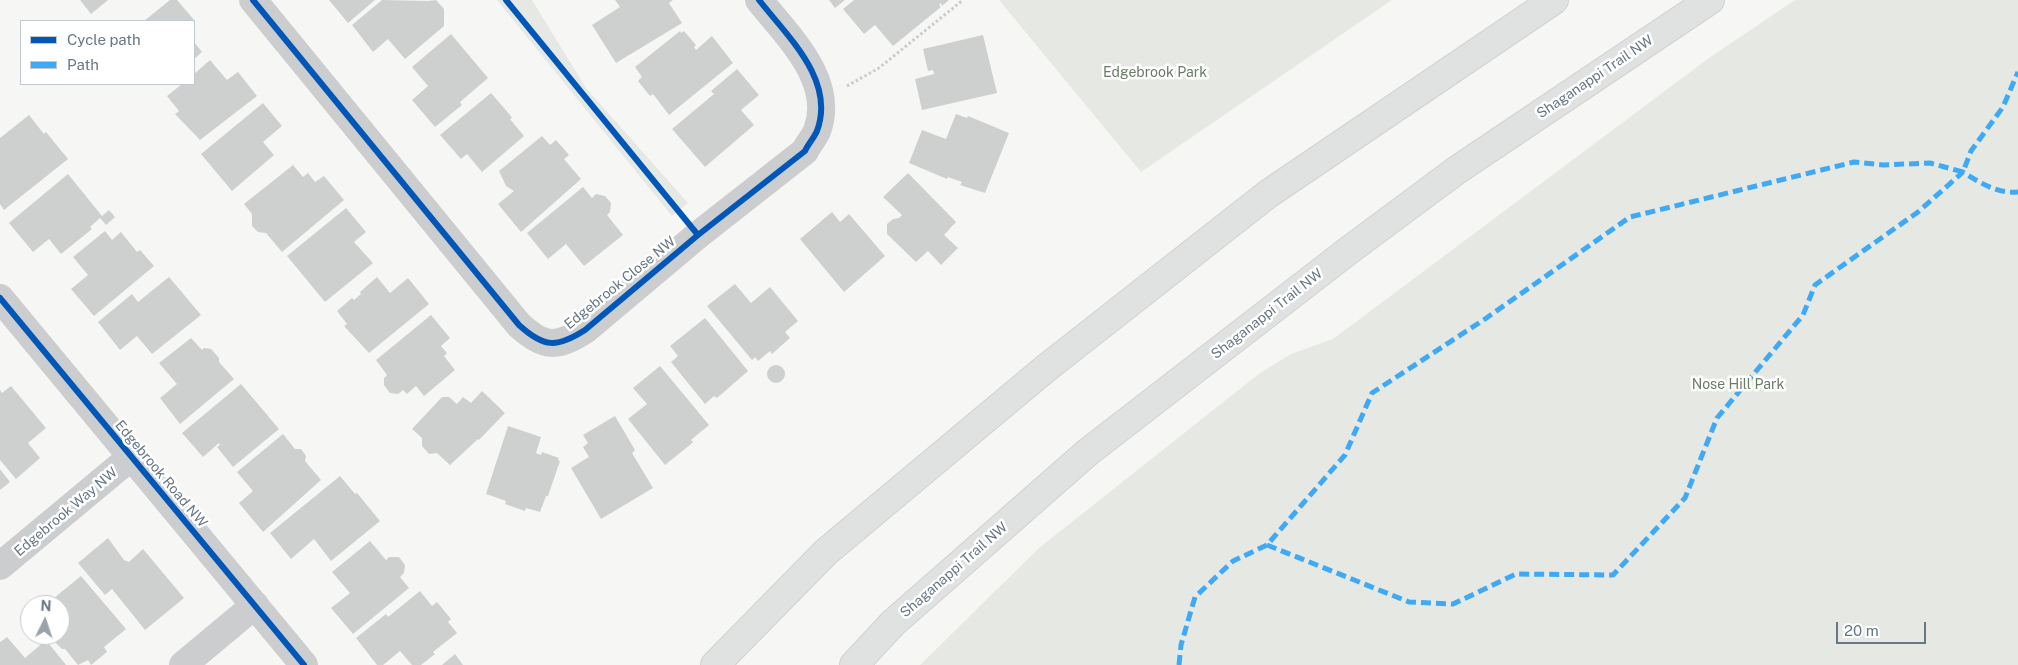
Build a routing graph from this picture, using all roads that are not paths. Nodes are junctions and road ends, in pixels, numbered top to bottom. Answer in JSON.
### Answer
{"nodes":[{"id":1,"x":253,"y":0,"type":"edge"},
{"id":2,"x":759,"y":0,"type":"edge"},
{"id":3,"x":1554,"y":0,"type":"edge"},
{"id":4,"x":1710,"y":0,"type":"edge"},
{"id":5,"x":3,"y":308,"type":"edge"},
{"id":6,"x":131,"y":457,"type":"junction"},
{"id":7,"x":0,"y":566,"type":"edge"},
{"id":8,"x":255,"y":606,"type":"junction"},
{"id":9,"x":183,"y":665,"type":"edge"},
{"id":10,"x":304,"y":665,"type":"edge"},
{"id":11,"x":715,"y":665,"type":"edge"},
{"id":12,"x":854,"y":665,"type":"edge"}],
"edges":[{"from":1,"to":2,"type":"street","name":"Edgebrook Close NW"},
{"from":3,"to":11,"type":"main road"},
{"from":4,"to":12,"type":"main road","name":"Shaganappi Trail NW"},
{"from":5,"to":6,"type":"street","name":"Edgebrook Road NW"},
{"from":6,"to":7,"type":"street","name":"Edgebrook Way NW"},
{"from":6,"to":8,"type":"street","name":"Edgebrook Road NW"},
{"from":8,"to":9,"type":"street"},
{"from":8,"to":10,"type":"street","name":"Edgebrook Road NW"}]}
